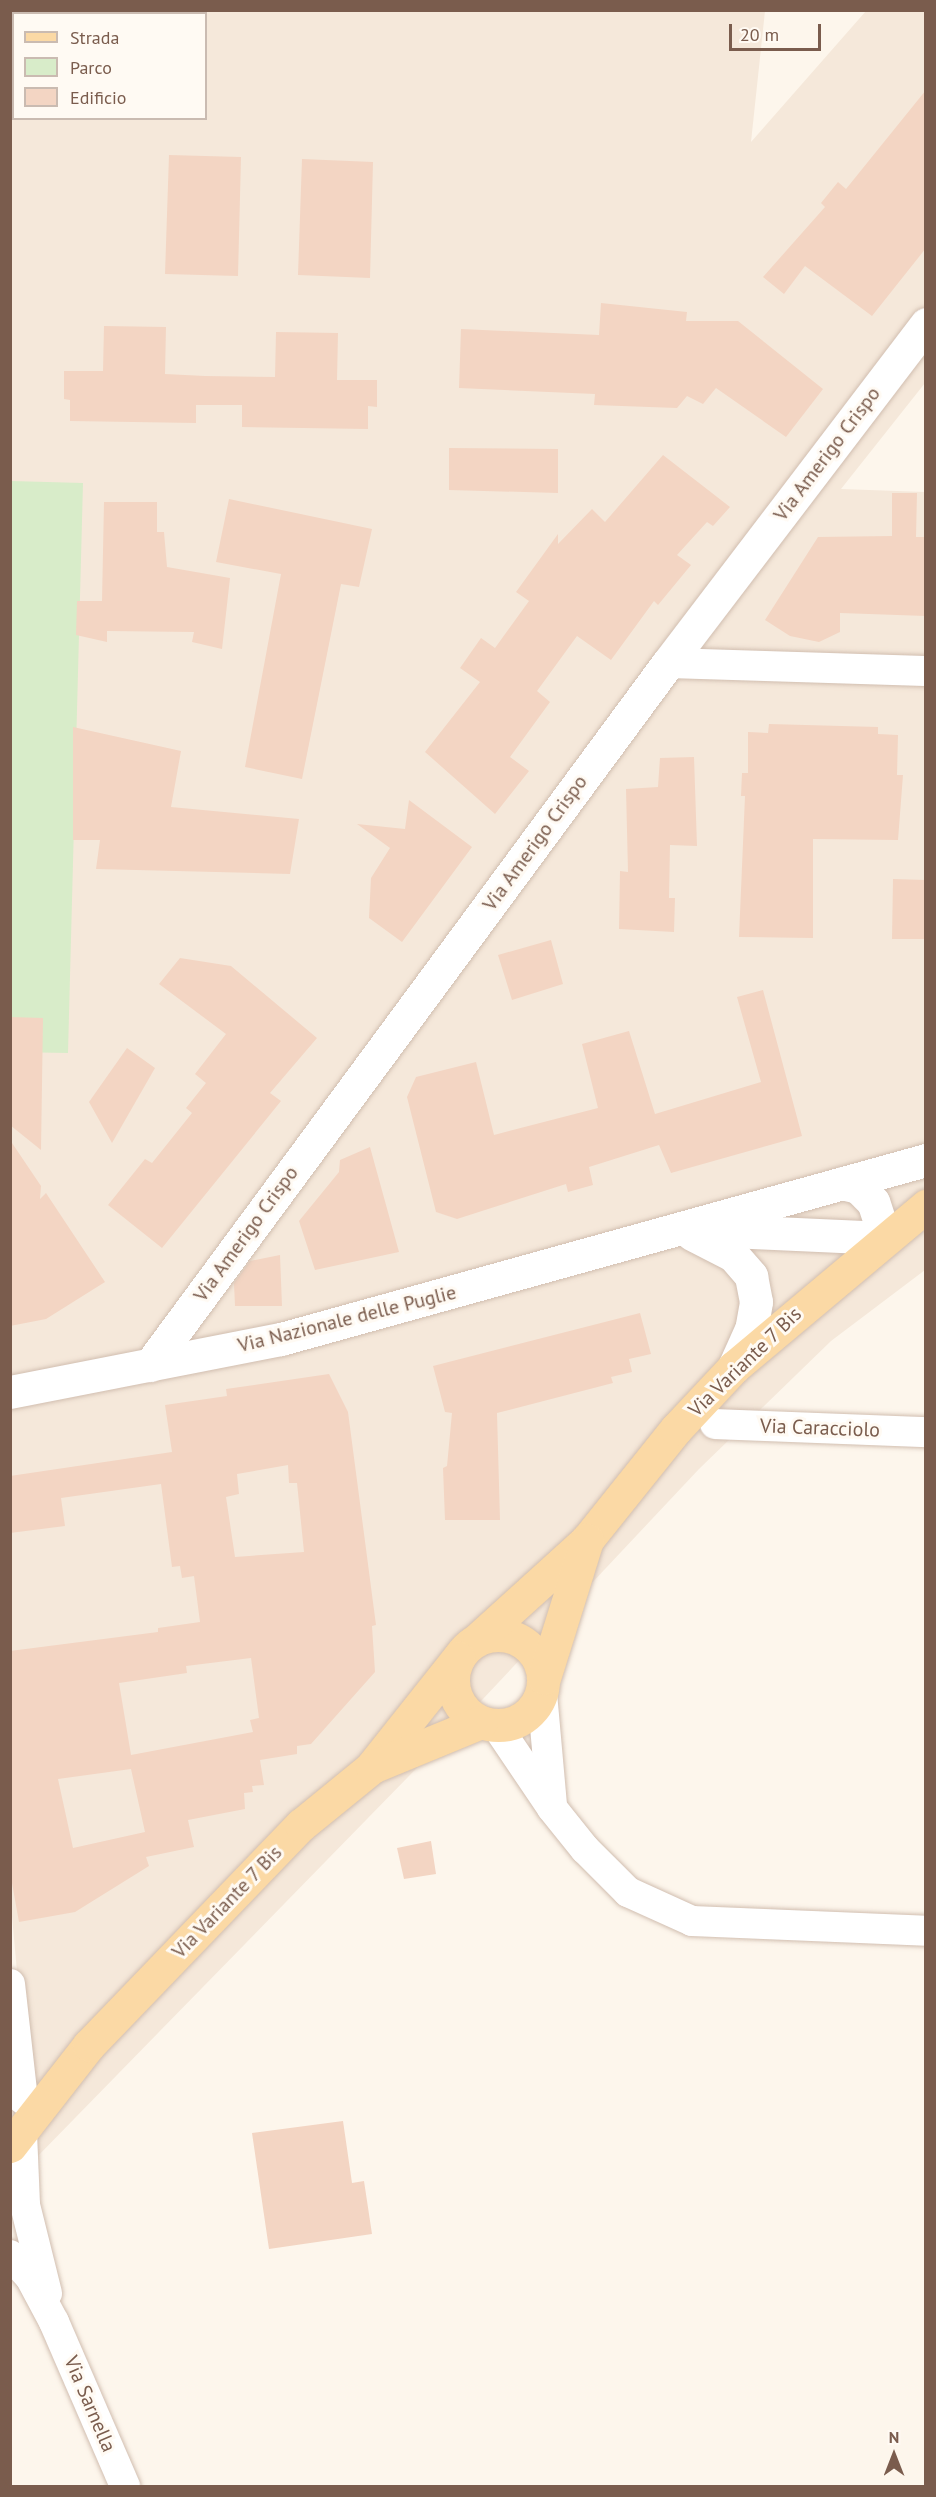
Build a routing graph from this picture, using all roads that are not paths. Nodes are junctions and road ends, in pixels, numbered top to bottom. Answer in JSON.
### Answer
{"nodes":[{"id":1,"x":926,"y":324,"type":"edge"},
{"id":2,"x":668,"y":663,"type":"junction"},
{"id":3,"x":926,"y":671,"type":"edge"},
{"id":4,"x":926,"y":1160,"type":"edge"},
{"id":5,"x":842,"y":1183,"type":"junction"},
{"id":6,"x":926,"y":1206,"type":"edge"},
{"id":7,"x":679,"y":1229,"type":"junction"},
{"id":8,"x":885,"y":1238,"type":"junction"},
{"id":9,"x":150,"y":1365,"type":"junction"},
{"id":10,"x":734,"y":1367,"type":"junction"},
{"id":11,"x":10,"y":1392,"type":"edge"},
{"id":12,"x":715,"y":1424,"type":"dead end"},
{"id":13,"x":926,"y":1432,"type":"edge"},
{"id":14,"x":587,"y":1540,"type":"junction"},
{"id":15,"x":469,"y":1648,"type":"junction"},
{"id":16,"x":543,"y":1685,"type":"junction"},
{"id":17,"x":488,"y":1724,"type":"junction"},
{"id":18,"x":372,"y":1767,"type":"junction"},
{"id":19,"x":552,"y":1808,"type":"junction"},
{"id":20,"x":926,"y":1931,"type":"edge"},
{"id":21,"x":10,"y":1984,"type":"edge"},
{"id":22,"x":17,"y":2122,"type":"edge"},
{"id":23,"x":18,"y":2198,"type":"edge"},
{"id":24,"x":10,"y":2255,"type":"edge"},
{"id":25,"x":54,"y":2322,"type":"junction"},
{"id":26,"x":125,"y":2487,"type":"edge"}],
"edges":[{"from":1,"to":2,"type":"main road","name":"Via Amerigo Crispo"},
{"from":2,"to":3,"type":"street"},
{"from":2,"to":9,"type":"main road","name":"Via Amerigo Crispo"},
{"from":4,"to":5,"type":"main road","name":"Via Nazionale delle Puglie"},
{"from":5,"to":7,"type":"main road","name":"Via Nazionale delle Puglie"},
{"from":5,"to":8,"type":"main road"},
{"from":6,"to":8,"type":"main road","name":"Via Variante 7 Bis"},
{"from":7,"to":8,"type":"main road","name":"Via Nazionale delle Puglie"},
{"from":7,"to":9,"type":"main road","name":"Via Nazionale delle Puglie"},
{"from":7,"to":10,"type":"main road"},
{"from":8,"to":10,"type":"main road","name":"Via Variante 7 Bis"},
{"from":9,"to":11,"type":"main road","name":"Via Nazionale delle Puglie"},
{"from":10,"to":14,"type":"main road","name":"Via Variante 7 Bis"},
{"from":12,"to":13,"type":"street","name":"Via Caracciolo"},
{"from":14,"to":15,"type":"main road","name":"Via Variante 7 Bis"},
{"from":14,"to":16,"type":"main road","name":"Via Variante 7 Bis"},
{"from":15,"to":16,"type":"main road"},
{"from":15,"to":17,"type":"main road"},
{"from":15,"to":18,"type":"main road","name":"Via Variante 7 Bis"},
{"from":16,"to":17,"type":"main road"},
{"from":16,"to":19,"type":"street"},
{"from":17,"to":18,"type":"main road","name":"Via Variante 7 Bis"},
{"from":17,"to":19,"type":"street"},
{"from":18,"to":22,"type":"main road","name":"Via Variante 7 Bis"},
{"from":19,"to":20,"type":"street"},
{"from":21,"to":22,"type":"street"},
{"from":22,"to":23,"type":"street"},
{"from":23,"to":25,"type":"street"},
{"from":24,"to":25,"type":"street"},
{"from":25,"to":26,"type":"street","name":"Via Sarnella"}]}
